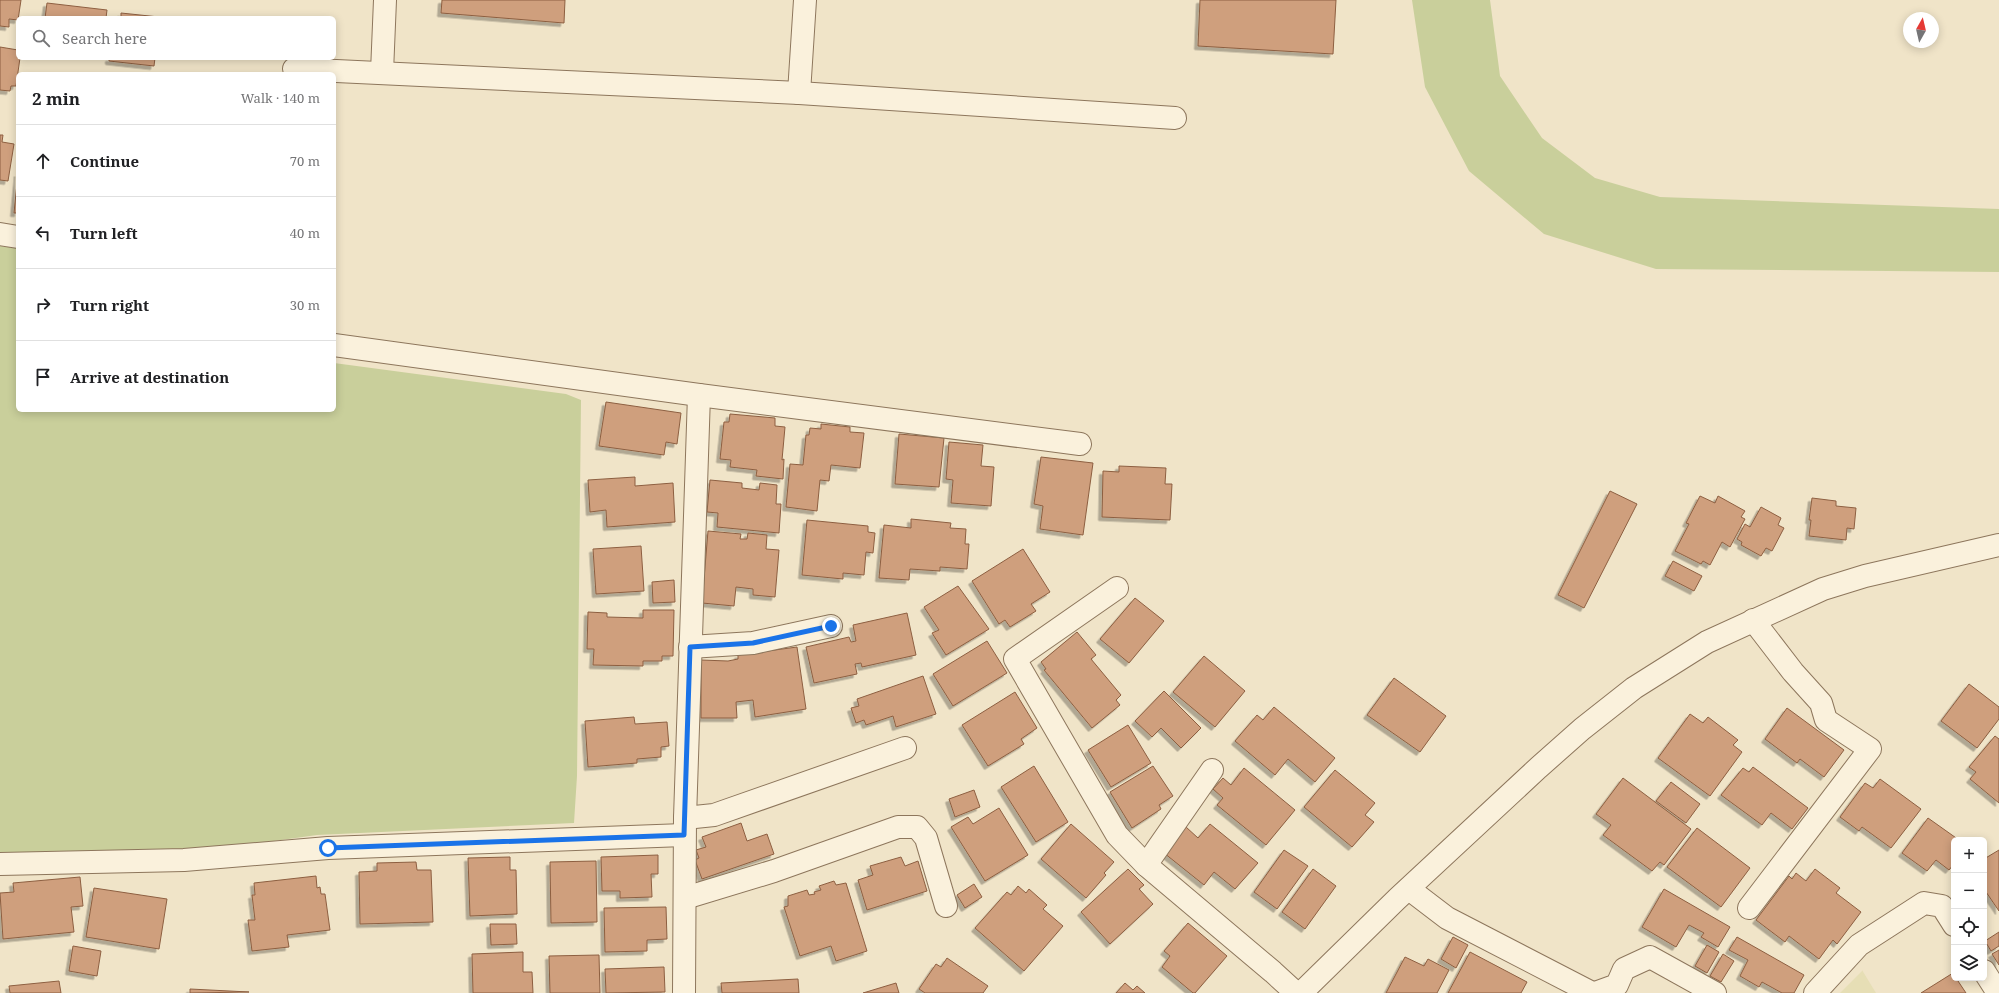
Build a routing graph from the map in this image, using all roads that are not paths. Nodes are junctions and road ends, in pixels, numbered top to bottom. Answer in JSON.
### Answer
{"nodes":[{"id":1,"x":385,"y":0,"type":"edge"},
{"id":2,"x":805,"y":0,"type":"edge"},
{"id":3,"x":294,"y":69,"type":"dead end"},
{"id":4,"x":382,"y":72,"type":"junction"},
{"id":5,"x":799,"y":93,"type":"junction"},
{"id":6,"x":1175,"y":118,"type":"dead end"},
{"id":7,"x":0,"y":234,"type":"edge"},
{"id":8,"x":16,"y":237,"type":"edge"},
{"id":9,"x":336,"y":345,"type":"edge"},
{"id":10,"x":699,"y":395,"type":"junction"},
{"id":11,"x":1080,"y":444,"type":"dead end"},
{"id":12,"x":1999,"y":545,"type":"edge"},
{"id":13,"x":1118,"y":588,"type":"dead end"},
{"id":14,"x":1754,"y":620,"type":"junction"},
{"id":15,"x":831,"y":626,"type":"dead end"},
{"id":16,"x":690,"y":647,"type":"junction"},
{"id":17,"x":905,"y":748,"type":"dead end"},
{"id":18,"x":1212,"y":770,"type":"dead end"},
{"id":19,"x":684,"y":826,"type":"junction"},
{"id":20,"x":0,"y":864,"type":"edge"},
{"id":21,"x":1146,"y":865,"type":"junction"},
{"id":22,"x":1410,"y":889,"type":"junction"},
{"id":23,"x":685,"y":898,"type":"junction"},
{"id":24,"x":946,"y":906,"type":"dead end"},
{"id":25,"x":1749,"y":908,"type":"dead end"},
{"id":26,"x":1951,"y":920,"type":"edge"},
{"id":27,"x":1987,"y":976,"type":"edge"},
{"id":28,"x":684,"y":993,"type":"edge"},
{"id":29,"x":1296,"y":993,"type":"edge"},
{"id":30,"x":1301,"y":993,"type":"edge"},
{"id":31,"x":1594,"y":993,"type":"edge"},
{"id":32,"x":1715,"y":993,"type":"edge"},
{"id":33,"x":1815,"y":993,"type":"edge"},
{"id":34,"x":1998,"y":993,"type":"edge"}],
"edges":[{"from":1,"to":4,"type":"street"},
{"from":2,"to":5,"type":"street"},
{"from":3,"to":4,"type":"street"},
{"from":4,"to":5,"type":"street"},
{"from":5,"to":6,"type":"street"},
{"from":7,"to":8,"type":"street"},
{"from":9,"to":10,"type":"street"},
{"from":10,"to":11,"type":"street"},
{"from":10,"to":16,"type":"street"},
{"from":12,"to":14,"type":"street"},
{"from":13,"to":21,"type":"street"},
{"from":14,"to":22,"type":"street"},
{"from":14,"to":25,"type":"street"},
{"from":15,"to":16,"type":"street"},
{"from":16,"to":19,"type":"street"},
{"from":17,"to":19,"type":"street"},
{"from":18,"to":21,"type":"street"},
{"from":19,"to":20,"type":"street"},
{"from":19,"to":23,"type":"street"},
{"from":21,"to":29,"type":"street"},
{"from":22,"to":30,"type":"street"},
{"from":22,"to":31,"type":"street"},
{"from":23,"to":24,"type":"street"},
{"from":23,"to":28,"type":"street"},
{"from":26,"to":33,"type":"street"},
{"from":27,"to":34,"type":"street"},
{"from":31,"to":32,"type":"street"}]}
